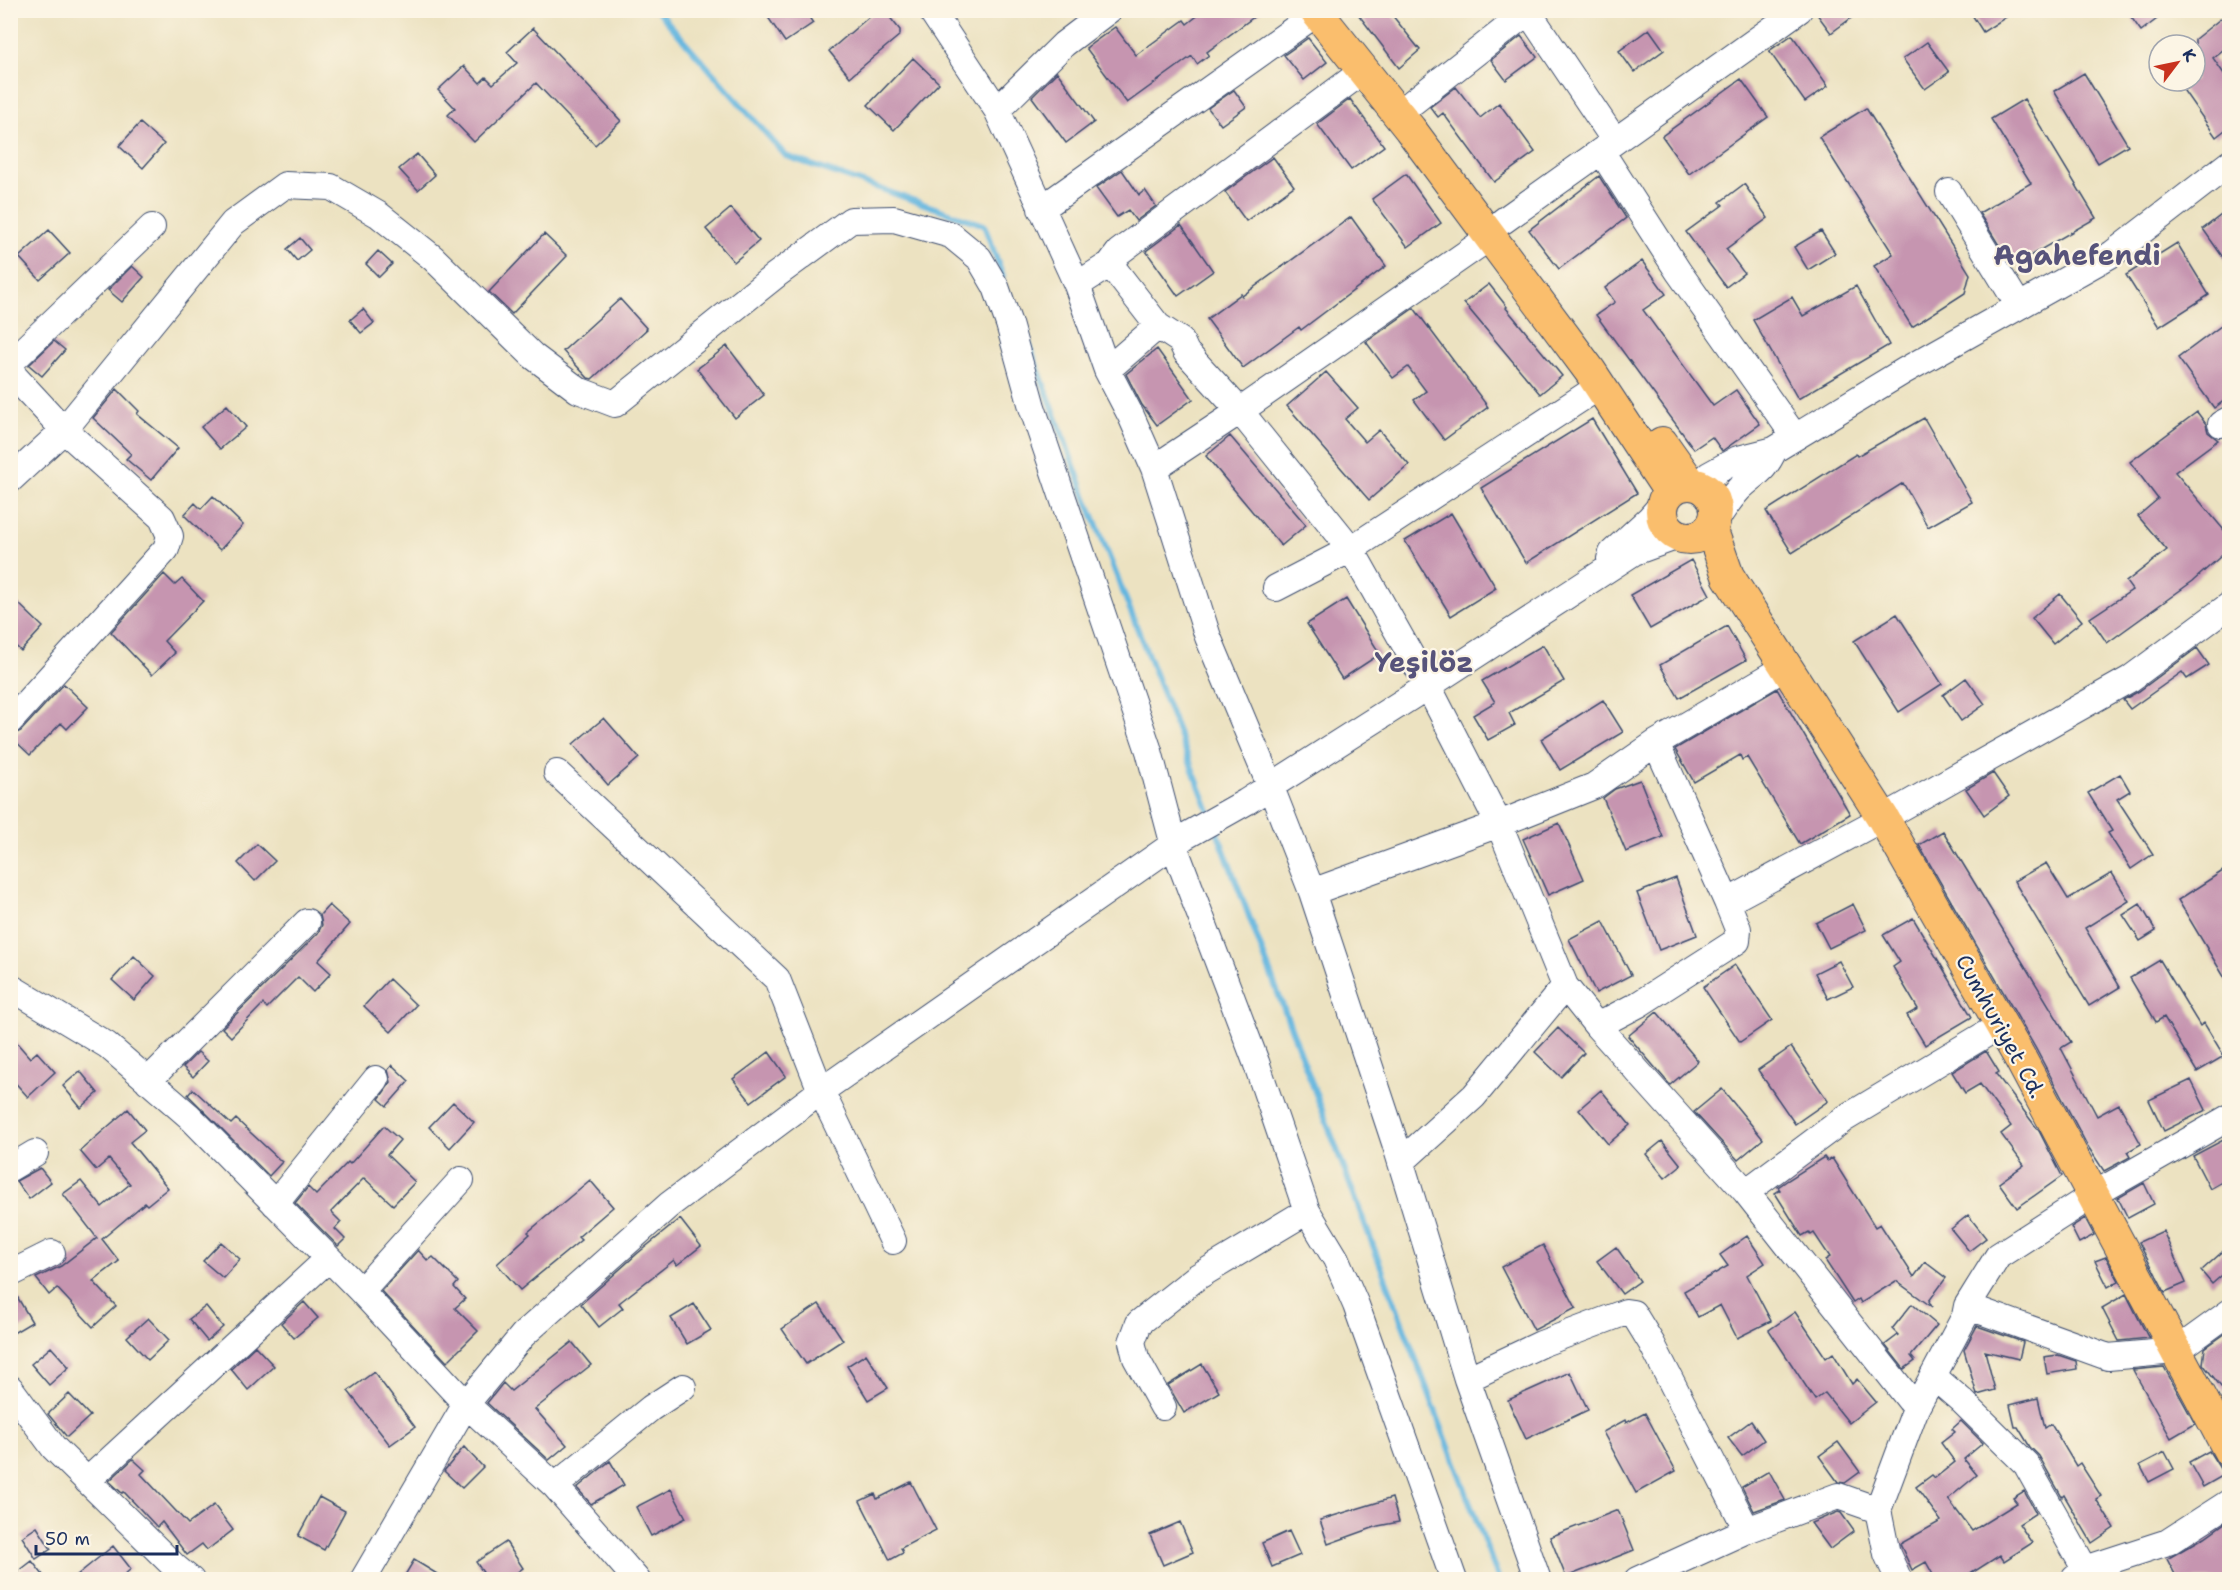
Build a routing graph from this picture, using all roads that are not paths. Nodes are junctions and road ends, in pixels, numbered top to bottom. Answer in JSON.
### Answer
{"nodes":[{"id":1,"x":1109,"y":10,"type":"edge"},
{"id":2,"x":1799,"y":10,"type":"edge"},
{"id":3,"x":1325,"y":11,"type":"edge"},
{"id":4,"x":1528,"y":11,"type":"edge"},
{"id":5,"x":935,"y":12,"type":"edge"},
{"id":6,"x":1363,"y":71,"type":"junction"},
{"id":7,"x":1413,"y":102,"type":"junction"},
{"id":8,"x":997,"y":111,"type":"junction"},
{"id":9,"x":1608,"y":146,"type":"junction"},
{"id":10,"x":2229,"y":163,"type":"edge"},
{"id":11,"x":1949,"y":192,"type":"dead end"},
{"id":12,"x":1041,"y":209,"type":"junction"},
{"id":13,"x":152,"y":227,"type":"dead end"},
{"id":14,"x":1497,"y":229,"type":"junction"},
{"id":15,"x":1110,"y":264,"type":"junction"},
{"id":16,"x":1077,"y":285,"type":"junction"},
{"id":17,"x":2019,"y":306,"type":"junction"},
{"id":18,"x":1158,"y":326,"type":"junction"},
{"id":19,"x":10,"y":364,"type":"edge"},
{"id":20,"x":1107,"y":370,"type":"junction"},
{"id":21,"x":1600,"y":386,"type":"junction"},
{"id":22,"x":1240,"y":411,"type":"junction"},
{"id":23,"x":64,"y":430,"type":"junction"},
{"id":24,"x":1785,"y":443,"type":"junction"},
{"id":25,"x":1154,"y":468,"type":"junction"},
{"id":26,"x":10,"y":480,"type":"edge"},
{"id":27,"x":1681,"y":491,"type":"junction"},
{"id":28,"x":1697,"y":532,"type":"junction"},
{"id":29,"x":1351,"y":549,"type":"junction"},
{"id":30,"x":1605,"y":571,"type":"junction"},
{"id":31,"x":1276,"y":588,"type":"dead end"},
{"id":32,"x":2229,"y":605,"type":"edge"},
{"id":33,"x":1786,"y":667,"type":"junction"},
{"id":34,"x":1428,"y":686,"type":"junction"},
{"id":35,"x":10,"y":721,"type":"edge"},
{"id":36,"x":1656,"y":743,"type":"junction"},
{"id":37,"x":556,"y":773,"type":"dead end"},
{"id":38,"x":1270,"y":785,"type":"junction"},
{"id":39,"x":1883,"y":818,"type":"junction"},
{"id":40,"x":1500,"y":824,"type":"junction"},
{"id":41,"x":1179,"y":841,"type":"junction"},
{"id":42,"x":1312,"y":892,"type":"junction"},
{"id":43,"x":1728,"y":902,"type":"junction"},
{"id":44,"x":307,"y":922,"type":"dead end"},
{"id":45,"x":1564,"y":986,"type":"junction"},
{"id":46,"x":10,"y":987,"type":"edge"},
{"id":47,"x":2001,"y":1025,"type":"junction"},
{"id":48,"x":1597,"y":1026,"type":"junction"},
{"id":49,"x":376,"y":1080,"type":"dead end"},
{"id":50,"x":148,"y":1081,"type":"junction"},
{"id":51,"x":821,"y":1091,"type":"junction"},
{"id":52,"x":2229,"y":1117,"type":"edge"},
{"id":53,"x":35,"y":1153,"type":"dead end"},
{"id":54,"x":1401,"y":1162,"type":"junction"},
{"id":55,"x":10,"y":1168,"type":"edge"},
{"id":56,"x":460,"y":1180,"type":"dead end"},
{"id":57,"x":1746,"y":1192,"type":"junction"},
{"id":58,"x":2093,"y":1195,"type":"junction"},
{"id":59,"x":275,"y":1204,"type":"junction"},
{"id":60,"x":1307,"y":1211,"type":"junction"},
{"id":61,"x":893,"y":1241,"type":"dead end"},
{"id":62,"x":52,"y":1253,"type":"dead end"},
{"id":63,"x":328,"y":1258,"type":"junction"},
{"id":64,"x":10,"y":1274,"type":"edge"},
{"id":65,"x":361,"y":1291,"type":"junction"},
{"id":66,"x":1967,"y":1306,"type":"junction"},
{"id":67,"x":2229,"y":1312,"type":"edge"},
{"id":68,"x":2176,"y":1351,"type":"junction"},
{"id":69,"x":1933,"y":1376,"type":"junction"},
{"id":70,"x":1467,"y":1379,"type":"junction"},
{"id":71,"x":683,"y":1387,"type":"dead end"},
{"id":72,"x":10,"y":1388,"type":"edge"},
{"id":73,"x":466,"y":1404,"type":"junction"},
{"id":74,"x":1163,"y":1407,"type":"dead end"},
{"id":75,"x":1916,"y":1408,"type":"junction"},
{"id":76,"x":2229,"y":1452,"type":"edge"},
{"id":77,"x":87,"y":1481,"type":"junction"},
{"id":78,"x":555,"y":1486,"type":"junction"},
{"id":79,"x":2229,"y":1502,"type":"edge"},
{"id":80,"x":1878,"y":1510,"type":"junction"},
{"id":81,"x":1747,"y":1530,"type":"junction"},
{"id":82,"x":2080,"y":1574,"type":"edge"},
{"id":83,"x":191,"y":1580,"type":"edge"},
{"id":84,"x":363,"y":1580,"type":"edge"},
{"id":85,"x":637,"y":1580,"type":"edge"},
{"id":86,"x":1454,"y":1580,"type":"edge"},
{"id":87,"x":1538,"y":1580,"type":"edge"},
{"id":88,"x":1637,"y":1580,"type":"edge"},
{"id":89,"x":1899,"y":1580,"type":"edge"}],
"edges":[{"from":1,"to":8,"type":"street"},
{"from":2,"to":9,"type":"street"},
{"from":3,"to":6,"type":"main road"},
{"from":3,"to":7,"type":"main road"},
{"from":3,"to":12,"type":"street"},
{"from":4,"to":7,"type":"street"},
{"from":4,"to":9,"type":"street"},
{"from":5,"to":8,"type":"street"},
{"from":6,"to":14,"type":"main road"},
{"from":6,"to":15,"type":"street"},
{"from":7,"to":14,"type":"main road"},
{"from":8,"to":12,"type":"street"},
{"from":9,"to":14,"type":"street"},
{"from":9,"to":24,"type":"street"},
{"from":10,"to":17,"type":"street"},
{"from":11,"to":17,"type":"street"},
{"from":12,"to":16,"type":"street"},
{"from":13,"to":19,"type":"street"},
{"from":14,"to":21,"type":"main road"},
{"from":14,"to":22,"type":"street"},
{"from":14,"to":27,"type":"main road"},
{"from":15,"to":16,"type":"street"},
{"from":15,"to":18,"type":"street"},
{"from":16,"to":20,"type":"street"},
{"from":17,"to":24,"type":"street"},
{"from":18,"to":20,"type":"street"},
{"from":18,"to":22,"type":"street"},
{"from":19,"to":23,"type":"street"},
{"from":20,"to":25,"type":"street"},
{"from":21,"to":27,"type":"main road"},
{"from":21,"to":29,"type":"street"},
{"from":22,"to":25,"type":"street"},
{"from":22,"to":29,"type":"street"},
{"from":23,"to":26,"type":"street"},
{"from":23,"to":35,"type":"street"},
{"from":23,"to":41,"type":"street"},
{"from":24,"to":27,"type":"street"},
{"from":24,"to":28,"type":"street"},
{"from":25,"to":38,"type":"street"},
{"from":27,"to":28,"type":"main road","name":"Cumhuriyet Cd."},
{"from":27,"to":28,"type":"main road"},
{"from":27,"to":30,"type":"street"},
{"from":28,"to":30,"type":"street"},
{"from":28,"to":33,"type":"main road","name":"Cumhuriyet Cd."},
{"from":29,"to":31,"type":"street"},
{"from":29,"to":34,"type":"street"},
{"from":30,"to":34,"type":"street"},
{"from":32,"to":39,"type":"street"},
{"from":33,"to":36,"type":"street"},
{"from":33,"to":39,"type":"main road","name":"Cumhuriyet Cd."},
{"from":34,"to":38,"type":"street"},
{"from":34,"to":40,"type":"street"},
{"from":36,"to":40,"type":"street"},
{"from":36,"to":43,"type":"street"},
{"from":37,"to":51,"type":"street"},
{"from":38,"to":41,"type":"street"},
{"from":38,"to":42,"type":"street"},
{"from":39,"to":43,"type":"street"},
{"from":39,"to":47,"type":"main road","name":"Cumhuriyet Cd."},
{"from":40,"to":42,"type":"street"},
{"from":40,"to":45,"type":"street"},
{"from":41,"to":51,"type":"street"},
{"from":41,"to":60,"type":"street"},
{"from":42,"to":54,"type":"street"},
{"from":43,"to":48,"type":"street"},
{"from":44,"to":50,"type":"street"},
{"from":45,"to":48,"type":"street"},
{"from":45,"to":54,"type":"street"},
{"from":46,"to":50,"type":"street"},
{"from":47,"to":57,"type":"street"},
{"from":47,"to":58,"type":"main road","name":"Cumhuriyet Cd."},
{"from":48,"to":57,"type":"street"},
{"from":49,"to":59,"type":"street"},
{"from":50,"to":59,"type":"street"},
{"from":51,"to":61,"type":"street"},
{"from":51,"to":73,"type":"street"},
{"from":52,"to":58,"type":"street"},
{"from":53,"to":55,"type":"street"},
{"from":54,"to":70,"type":"street"},
{"from":56,"to":65,"type":"street"},
{"from":57,"to":75,"type":"street"},
{"from":58,"to":66,"type":"street"},
{"from":58,"to":68,"type":"main road","name":"Cumhuriyet Cd."},
{"from":59,"to":63,"type":"street"},
{"from":60,"to":74,"type":"street"},
{"from":60,"to":86,"type":"street"},
{"from":62,"to":64,"type":"street"},
{"from":63,"to":65,"type":"street"},
{"from":63,"to":77,"type":"street"},
{"from":65,"to":73,"type":"street"},
{"from":66,"to":68,"type":"street"},
{"from":66,"to":69,"type":"street"},
{"from":67,"to":68,"type":"street"},
{"from":68,"to":76,"type":"main road","name":"Cumhuriyet Cd."},
{"from":69,"to":75,"type":"street"},
{"from":69,"to":82,"type":"street"},
{"from":70,"to":81,"type":"street"},
{"from":70,"to":87,"type":"street"},
{"from":71,"to":78,"type":"street"},
{"from":72,"to":77,"type":"street"},
{"from":73,"to":78,"type":"street"},
{"from":73,"to":84,"type":"street"},
{"from":75,"to":80,"type":"street"},
{"from":77,"to":83,"type":"street"},
{"from":78,"to":85,"type":"street"},
{"from":79,"to":82,"type":"street"},
{"from":80,"to":81,"type":"street"},
{"from":80,"to":89,"type":"street"},
{"from":81,"to":88,"type":"street"}]}
